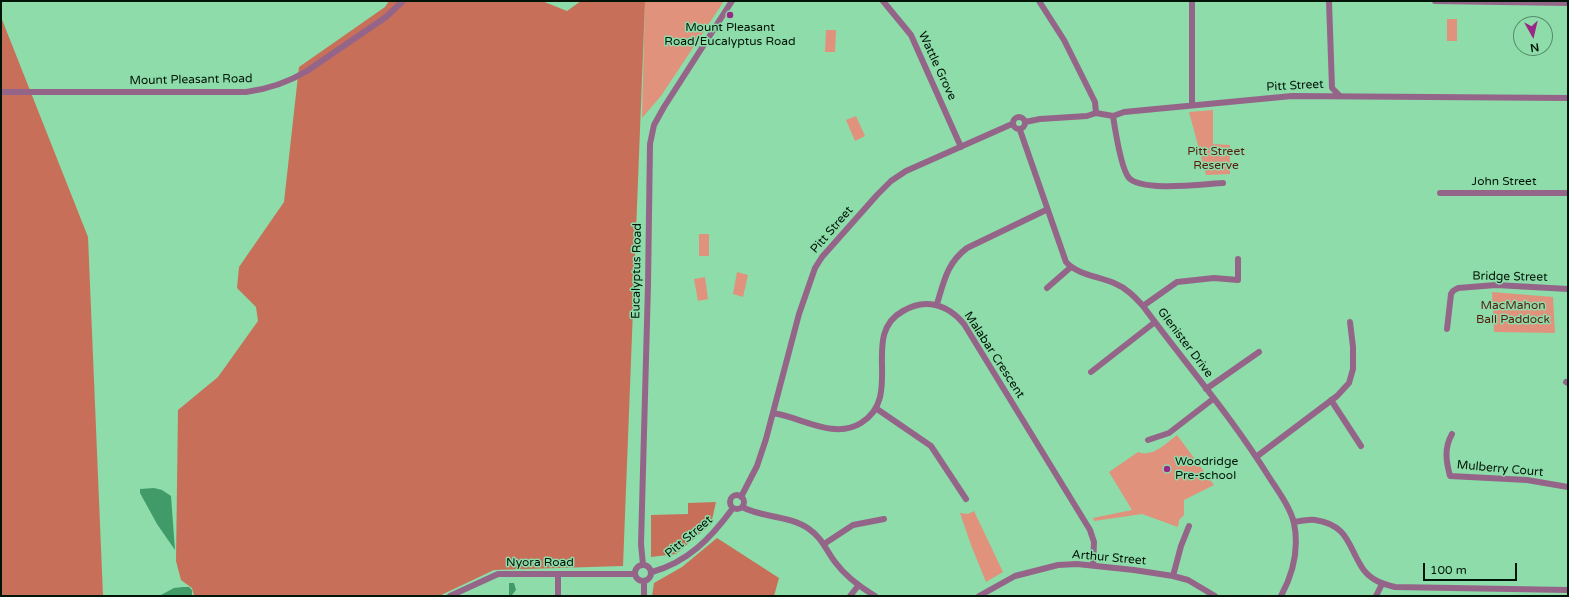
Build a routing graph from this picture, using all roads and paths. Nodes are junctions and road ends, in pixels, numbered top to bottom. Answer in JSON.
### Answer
{"nodes":[{"id":1,"x":403,"y":1,"type":"edge"},
{"id":2,"x":732,"y":1,"type":"edge"},
{"id":3,"x":883,"y":1,"type":"edge"},
{"id":4,"x":1039,"y":1,"type":"edge"},
{"id":5,"x":1192,"y":1,"type":"edge"},
{"id":6,"x":1330,"y":1,"type":"edge"},
{"id":7,"x":1435,"y":1,"type":"edge"},
{"id":8,"x":1568,"y":3,"type":"edge"},
{"id":9,"x":1,"y":92,"type":"edge"},
{"id":10,"x":1340,"y":96,"type":"junction"},
{"id":11,"x":1568,"y":98,"type":"edge"},
{"id":12,"x":1192,"y":106,"type":"junction"},
{"id":13,"x":1096,"y":113,"type":"junction"},
{"id":14,"x":1113,"y":116,"type":"junction"},
{"id":15,"x":1025,"y":122,"type":"junction"},
{"id":16,"x":1012,"y":124,"type":"junction"},
{"id":17,"x":1020,"y":130,"type":"junction"},
{"id":18,"x":961,"y":146,"type":"junction"},
{"id":19,"x":1223,"y":183,"type":"dead end"},
{"id":20,"x":1440,"y":193,"type":"dead end"},
{"id":21,"x":1568,"y":193,"type":"edge"},
{"id":22,"x":1046,"y":210,"type":"junction"},
{"id":23,"x":1238,"y":259,"type":"dead end"},
{"id":24,"x":1071,"y":268,"type":"junction"},
{"id":25,"x":1047,"y":288,"type":"dead end"},
{"id":26,"x":1568,"y":289,"type":"edge"},
{"id":27,"x":937,"y":304,"type":"junction"},
{"id":28,"x":1143,"y":306,"type":"junction"},
{"id":29,"x":1155,"y":322,"type":"junction"},
{"id":30,"x":1350,"y":322,"type":"dead end"},
{"id":31,"x":1447,"y":329,"type":"dead end"},
{"id":32,"x":1259,"y":352,"type":"dead end"},
{"id":33,"x":1091,"y":372,"type":"dead end"},
{"id":34,"x":1206,"y":389,"type":"junction"},
{"id":35,"x":1212,"y":399,"type":"junction"},
{"id":36,"x":1331,"y":400,"type":"junction"},
{"id":37,"x":877,"y":409,"type":"junction"},
{"id":38,"x":773,"y":413,"type":"junction"},
{"id":39,"x":1452,"y":434,"type":"dead end"},
{"id":40,"x":1148,"y":440,"type":"dead end"},
{"id":41,"x":1361,"y":446,"type":"dead end"},
{"id":42,"x":1256,"y":457,"type":"junction"},
{"id":43,"x":1568,"y":487,"type":"edge"},
{"id":44,"x":741,"y":497,"type":"junction"},
{"id":45,"x":966,"y":499,"type":"dead end"},
{"id":46,"x":742,"y":507,"type":"junction"},
{"id":47,"x":733,"y":508,"type":"junction"},
{"id":48,"x":884,"y":519,"type":"dead end"},
{"id":49,"x":1294,"y":522,"type":"junction"},
{"id":50,"x":1189,"y":526,"type":"dead end"},
{"id":51,"x":824,"y":544,"type":"junction"},
{"id":52,"x":643,"y":565,"type":"junction"},
{"id":53,"x":1093,"y":565,"type":"junction"},
{"id":54,"x":652,"y":572,"type":"junction"},
{"id":55,"x":558,"y":574,"type":"junction"},
{"id":56,"x":635,"y":574,"type":"junction"},
{"id":57,"x":1173,"y":576,"type":"junction"},
{"id":58,"x":644,"y":582,"type":"junction"},
{"id":59,"x":1382,"y":584,"type":"junction"},
{"id":60,"x":858,"y":586,"type":"junction"},
{"id":61,"x":1447,"y":589,"type":"junction"},
{"id":62,"x":1568,"y":590,"type":"edge"},
{"id":63,"x":450,"y":596,"type":"edge"},
{"id":64,"x":558,"y":596,"type":"edge"},
{"id":65,"x":644,"y":596,"type":"edge"},
{"id":66,"x":850,"y":596,"type":"edge"},
{"id":67,"x":875,"y":596,"type":"edge"},
{"id":68,"x":979,"y":596,"type":"edge"},
{"id":69,"x":1215,"y":596,"type":"edge"},
{"id":70,"x":1281,"y":596,"type":"edge"},
{"id":71,"x":1376,"y":596,"type":"edge"},
{"id":72,"x":1448,"y":596,"type":"edge"}],
"edges":[{"from":1,"to":9,"type":"street","name":"Mount Pleasant Road"},
{"from":2,"to":52,"type":"street","name":"Eucalyptus Road"},
{"from":3,"to":18,"type":"street","name":"Wattle Grove"},
{"from":4,"to":13,"type":"street"},
{"from":5,"to":12,"type":"street"},
{"from":6,"to":10,"type":"street"},
{"from":7,"to":8,"type":"street"},
{"from":10,"to":11,"type":"street","name":"Pitt Street"},
{"from":10,"to":12,"type":"street","name":"Pitt Street"},
{"from":12,"to":14,"type":"street","name":"Pitt Street"},
{"from":13,"to":14,"type":"street","name":"Pitt Street"},
{"from":13,"to":15,"type":"street","name":"Pitt Street"},
{"from":14,"to":19,"type":"street"},
{"from":15,"to":16,"type":"street"},
{"from":15,"to":17,"type":"street"},
{"from":16,"to":17,"type":"street"},
{"from":16,"to":18,"type":"street","name":"Pitt Street"},
{"from":17,"to":22,"type":"street"},
{"from":18,"to":38,"type":"street","name":"Pitt Street"},
{"from":20,"to":21,"type":"street","name":"John Street"},
{"from":22,"to":24,"type":"street"},
{"from":22,"to":27,"type":"street"},
{"from":23,"to":28,"type":"street"},
{"from":24,"to":25,"type":"street"},
{"from":24,"to":28,"type":"street","name":"Glenister Drive"},
{"from":26,"to":31,"type":"street","name":"Bridge Street"},
{"from":27,"to":37,"type":"street"},
{"from":27,"to":53,"type":"street","name":"Malabar Crescent"},
{"from":28,"to":29,"type":"street","name":"Glenister Drive"},
{"from":29,"to":33,"type":"street"},
{"from":29,"to":34,"type":"street","name":"Glenister Drive"},
{"from":30,"to":36,"type":"street"},
{"from":32,"to":34,"type":"street"},
{"from":34,"to":35,"type":"street","name":"Glenister Drive"},
{"from":35,"to":40,"type":"street"},
{"from":35,"to":42,"type":"street","name":"Glenister Drive"},
{"from":36,"to":41,"type":"street"},
{"from":36,"to":42,"type":"street"},
{"from":37,"to":38,"type":"street"},
{"from":37,"to":45,"type":"street"},
{"from":38,"to":44,"type":"street","name":"Pitt Street"},
{"from":39,"to":43,"type":"street","name":"Mulberry Court"},
{"from":42,"to":49,"type":"street","name":"Glenister Drive"},
{"from":44,"to":46,"type":"street"},
{"from":44,"to":47,"type":"street"},
{"from":46,"to":47,"type":"street"},
{"from":46,"to":51,"type":"street"},
{"from":47,"to":54,"type":"street","name":"Pitt Street"},
{"from":48,"to":51,"type":"street"},
{"from":49,"to":59,"type":"street"},
{"from":49,"to":70,"type":"street","name":"Glenister Drive"},
{"from":50,"to":57,"type":"street"},
{"from":51,"to":60,"type":"street"},
{"from":52,"to":54,"type":"street"},
{"from":52,"to":56,"type":"street"},
{"from":53,"to":57,"type":"street","name":"Arthur Street"},
{"from":53,"to":68,"type":"street","name":"Arthur Street"},
{"from":54,"to":58,"type":"street"},
{"from":55,"to":56,"type":"street","name":"Nyora Road"},
{"from":55,"to":63,"type":"street","name":"Nyora Road"},
{"from":55,"to":64,"type":"street"},
{"from":56,"to":58,"type":"street"},
{"from":57,"to":69,"type":"street","name":"Arthur Street"},
{"from":58,"to":65,"type":"street"},
{"from":59,"to":61,"type":"street"},
{"from":59,"to":71,"type":"street"},
{"from":60,"to":66,"type":"street"},
{"from":60,"to":67,"type":"street"},
{"from":61,"to":62,"type":"street"},
{"from":61,"to":72,"type":"street"}]}
